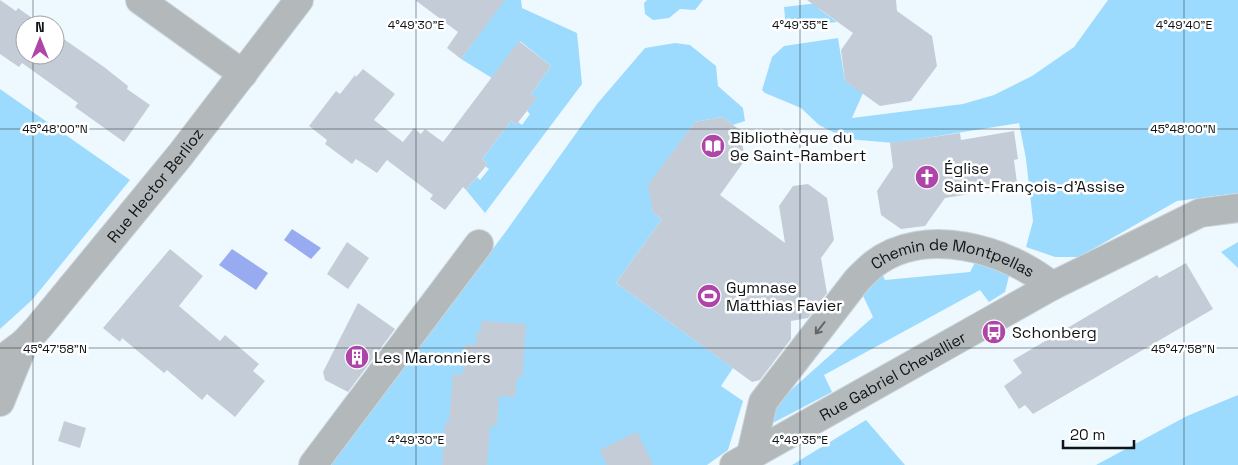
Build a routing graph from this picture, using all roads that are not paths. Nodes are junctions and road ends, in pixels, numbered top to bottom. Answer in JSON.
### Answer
{"nodes":[{"id":1,"x":140,"y":0,"type":"edge"},
{"id":2,"x":298,"y":0,"type":"edge"},
{"id":3,"x":243,"y":74,"type":"junction"},
{"id":4,"x":1238,"y":208,"type":"edge"},
{"id":5,"x":479,"y":244,"type":"dead end"},
{"id":6,"x":1052,"y":286,"type":"junction"},
{"id":7,"x":24,"y":343,"type":"junction"},
{"id":8,"x":0,"y":361,"type":"edge"},
{"id":9,"x":0,"y":402,"type":"edge"},
{"id":10,"x":742,"y":460,"type":"edge"},
{"id":11,"x":313,"y":465,"type":"edge"}],
"edges":[{"from":1,"to":3,"type":"street"},
{"from":2,"to":3,"type":"street","name":"Rue Hector Berlioz"},
{"from":3,"to":7,"type":"street","name":"Rue Hector Berlioz"},
{"from":4,"to":6,"type":"street","name":"Chemin de Montpellas"},
{"from":5,"to":11,"type":"street"},
{"from":6,"to":10,"type":"street","name":"Rue Gabriel Chevallier"},
{"from":6,"to":10,"type":"street","name":"Chemin de Montpellas","one_way":true},
{"from":7,"to":8,"type":"street","name":"Rue Hector Berlioz"},
{"from":7,"to":9,"type":"street"}]}
